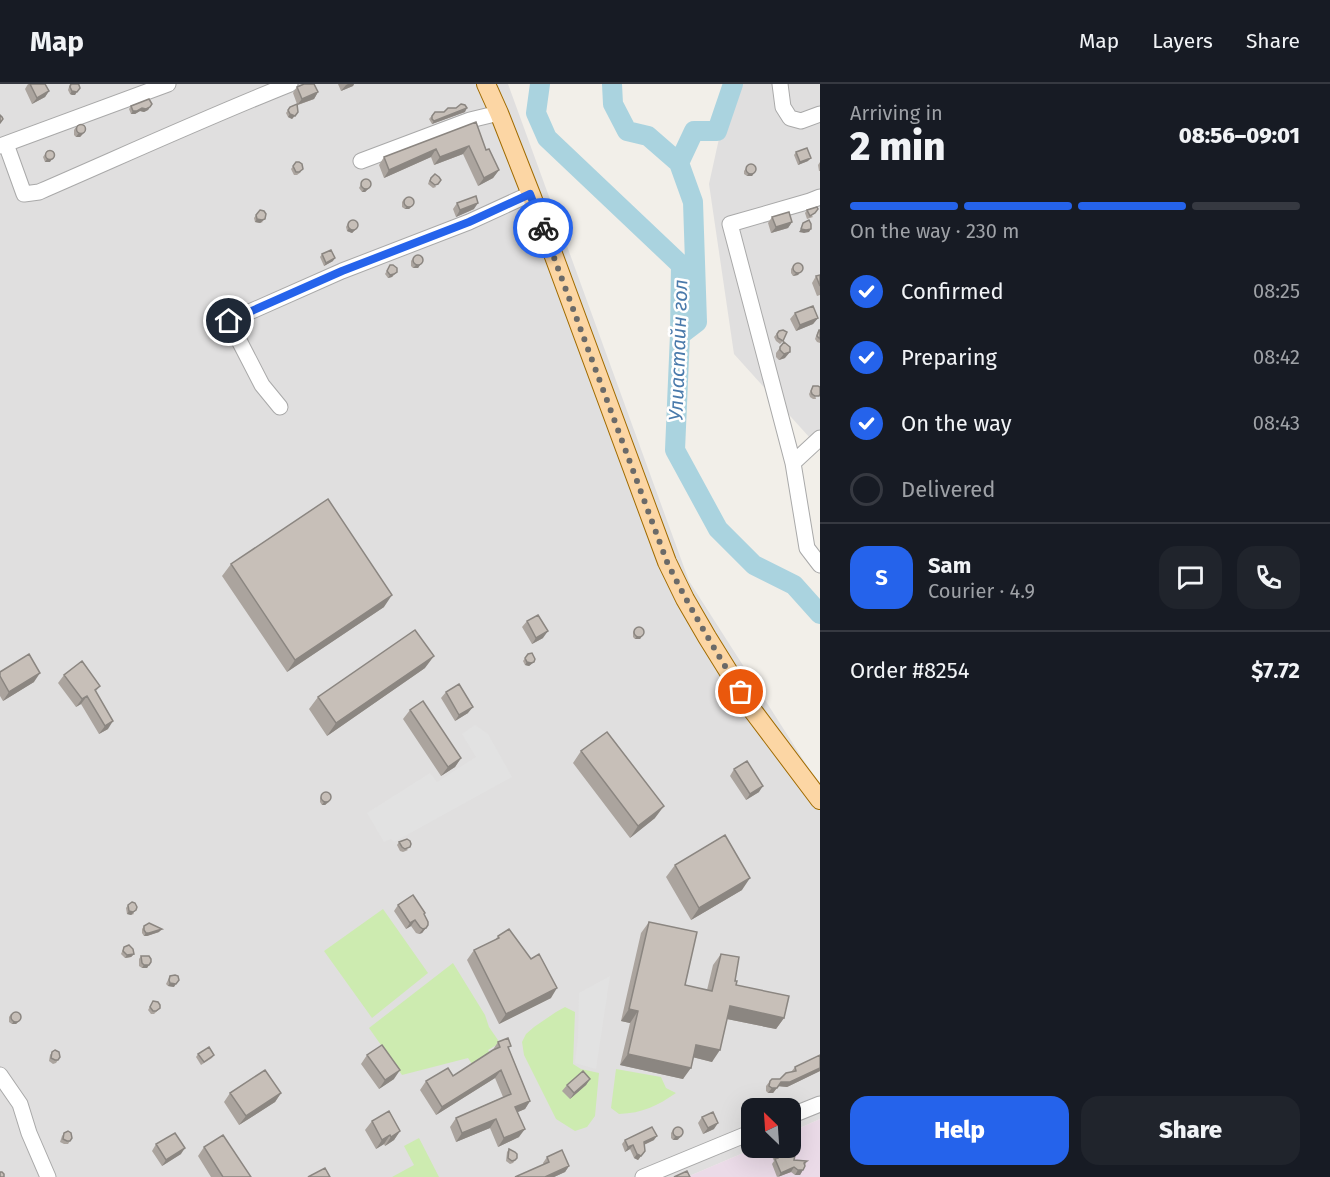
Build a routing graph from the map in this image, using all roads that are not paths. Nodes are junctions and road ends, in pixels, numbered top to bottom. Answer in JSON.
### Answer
{"nodes":[{"id":1,"x":168,"y":84,"type":"edge"},
{"id":2,"x":290,"y":84,"type":"edge"},
{"id":3,"x":486,"y":84,"type":"edge"},
{"id":4,"x":780,"y":84,"type":"edge"},
{"id":5,"x":499,"y":113,"type":"junction"},
{"id":6,"x":820,"y":114,"type":"edge"},
{"id":7,"x":3,"y":145,"type":"edge"},
{"id":8,"x":361,"y":161,"type":"dead end"},
{"id":9,"x":530,"y":194,"type":"junction"},
{"id":10,"x":820,"y":197,"type":"edge"},
{"id":11,"x":280,"y":407,"type":"dead end"},
{"id":12,"x":820,"y":438,"type":"edge"},
{"id":13,"x":793,"y":463,"type":"junction"},
{"id":14,"x":820,"y":565,"type":"edge"},
{"id":15,"x":820,"y":800,"type":"edge"},
{"id":16,"x":0,"y":1075,"type":"edge"},
{"id":17,"x":6,"y":1094,"type":"edge"},
{"id":18,"x":820,"y":1104,"type":"edge"},
{"id":19,"x":801,"y":1112,"type":"edge"},
{"id":20,"x":741,"y":1137,"type":"edge"},
{"id":21,"x":48,"y":1177,"type":"edge"},
{"id":22,"x":643,"y":1177,"type":"edge"}],
"edges":[{"from":1,"to":7,"type":"street"},
{"from":2,"to":7,"type":"street"},
{"from":3,"to":5,"type":"main road"},
{"from":4,"to":6,"type":"street"},
{"from":5,"to":8,"type":"street"},
{"from":5,"to":9,"type":"main road"},
{"from":9,"to":11,"type":"street"},
{"from":9,"to":15,"type":"main road"},
{"from":10,"to":13,"type":"street"},
{"from":12,"to":13,"type":"street"},
{"from":13,"to":14,"type":"street"},
{"from":16,"to":17,"type":"street"},
{"from":17,"to":21,"type":"street"},
{"from":18,"to":19,"type":"street"},
{"from":20,"to":22,"type":"street"}]}
